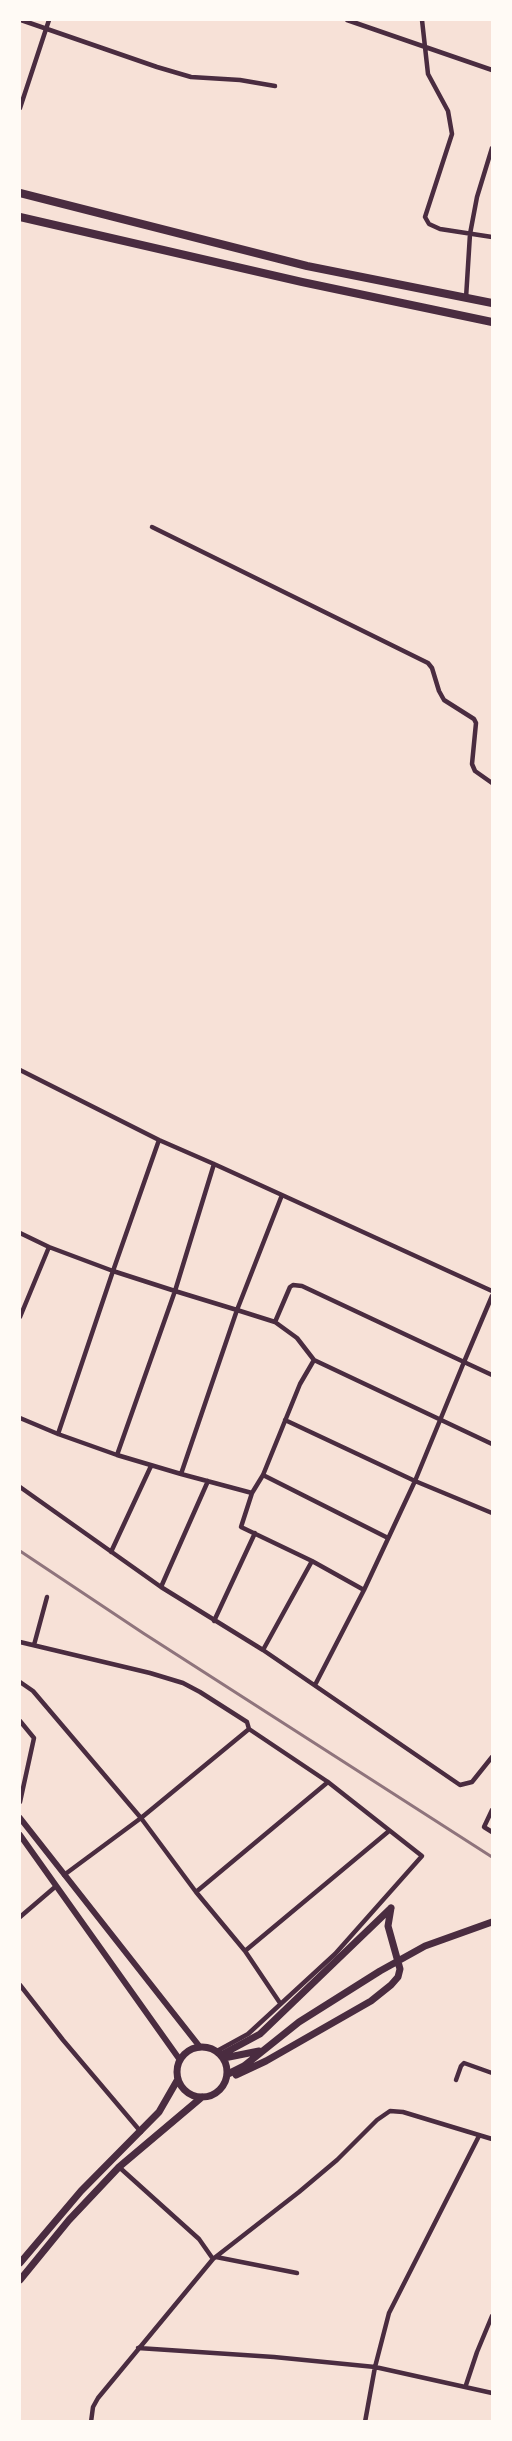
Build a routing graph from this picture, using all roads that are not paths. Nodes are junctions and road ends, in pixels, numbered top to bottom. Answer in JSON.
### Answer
{"nodes":[{"id":1,"x":21,"y":20,"type":"edge"},
{"id":2,"x":48,"y":20,"type":"edge"},
{"id":3,"x":346,"y":20,"type":"edge"},
{"id":4,"x":422,"y":20,"type":"edge"},
{"id":5,"x":45,"y":28,"type":"junction"},
{"id":6,"x":425,"y":47,"type":"junction"},
{"id":7,"x":492,"y":70,"type":"edge"},
{"id":8,"x":275,"y":86,"type":"dead end"},
{"id":9,"x":20,"y":108,"type":"edge"},
{"id":10,"x":492,"y":148,"type":"edge"},
{"id":11,"x":20,"y":193,"type":"edge"},
{"id":12,"x":20,"y":217,"type":"edge"},
{"id":13,"x":470,"y":234,"type":"junction"},
{"id":14,"x":492,"y":237,"type":"edge"},
{"id":15,"x":466,"y":297,"type":"junction"},
{"id":16,"x":492,"y":303,"type":"edge"},
{"id":17,"x":492,"y":322,"type":"edge"},
{"id":18,"x":152,"y":527,"type":"dead end"},
{"id":19,"x":492,"y":783,"type":"edge"},
{"id":20,"x":20,"y":1070,"type":"edge"},
{"id":21,"x":159,"y":1140,"type":"junction"},
{"id":22,"x":214,"y":1164,"type":"junction"},
{"id":23,"x":282,"y":1195,"type":"junction"},
{"id":24,"x":20,"y":1233,"type":"edge"},
{"id":25,"x":49,"y":1247,"type":"junction"},
{"id":26,"x":112,"y":1271,"type":"junction"},
{"id":27,"x":175,"y":1291,"type":"junction"},
{"id":28,"x":492,"y":1291,"type":"edge"},
{"id":29,"x":492,"y":1296,"type":"edge"},
{"id":30,"x":22,"y":1306,"type":"edge"},
{"id":31,"x":237,"y":1310,"type":"junction"},
{"id":32,"x":20,"y":1317,"type":"edge"},
{"id":33,"x":275,"y":1322,"type":"junction"},
{"id":34,"x":314,"y":1359,"type":"junction"},
{"id":35,"x":464,"y":1362,"type":"junction"},
{"id":36,"x":492,"y":1374,"type":"edge"},
{"id":37,"x":20,"y":1418,"type":"edge"},
{"id":38,"x":285,"y":1420,"type":"junction"},
{"id":39,"x":440,"y":1421,"type":"junction"},
{"id":40,"x":58,"y":1434,"type":"junction"},
{"id":41,"x":492,"y":1444,"type":"edge"},
{"id":42,"x":117,"y":1455,"type":"junction"},
{"id":43,"x":151,"y":1466,"type":"junction"},
{"id":44,"x":181,"y":1474,"type":"junction"},
{"id":45,"x":263,"y":1474,"type":"junction"},
{"id":46,"x":208,"y":1481,"type":"junction"},
{"id":47,"x":415,"y":1481,"type":"junction"},
{"id":48,"x":20,"y":1487,"type":"edge"},
{"id":49,"x":252,"y":1493,"type":"junction"},
{"id":50,"x":492,"y":1513,"type":"edge"},
{"id":51,"x":255,"y":1533,"type":"junction"},
{"id":52,"x":388,"y":1538,"type":"junction"},
{"id":53,"x":111,"y":1552,"type":"junction"},
{"id":54,"x":312,"y":1561,"type":"junction"},
{"id":55,"x":161,"y":1587,"type":"junction"},
{"id":56,"x":364,"y":1590,"type":"junction"},
{"id":57,"x":47,"y":1597,"type":"dead end"},
{"id":58,"x":214,"y":1621,"type":"junction"},
{"id":59,"x":20,"y":1642,"type":"edge"},
{"id":60,"x":34,"y":1645,"type":"junction"},
{"id":61,"x":263,"y":1650,"type":"junction"},
{"id":62,"x":20,"y":1682,"type":"edge"},
{"id":63,"x":315,"y":1685,"type":"junction"},
{"id":64,"x":20,"y":1721,"type":"edge"},
{"id":65,"x":249,"y":1729,"type":"junction"},
{"id":66,"x":492,"y":1757,"type":"edge"},
{"id":67,"x":328,"y":1782,"type":"junction"},
{"id":68,"x":20,"y":1802,"type":"edge"},
{"id":69,"x":492,"y":1810,"type":"edge"},
{"id":70,"x":20,"y":1818,"type":"edge"},
{"id":71,"x":141,"y":1818,"type":"junction"},
{"id":72,"x":389,"y":1831,"type":"junction"},
{"id":73,"x":492,"y":1833,"type":"edge"},
{"id":74,"x":20,"y":1835,"type":"edge"},
{"id":75,"x":64,"y":1875,"type":"junction"},
{"id":76,"x":55,"y":1887,"type":"junction"},
{"id":77,"x":196,"y":1892,"type":"junction"},
{"id":78,"x":20,"y":1917,"type":"edge"},
{"id":79,"x":492,"y":1922,"type":"edge"},
{"id":80,"x":245,"y":1951,"type":"junction"},
{"id":81,"x":20,"y":1984,"type":"edge"},
{"id":82,"x":280,"y":2003,"type":"junction"},
{"id":83,"x":200,"y":2046,"type":"junction"},
{"id":84,"x":264,"y":2049,"type":"junction"},
{"id":85,"x":221,"y":2055,"type":"junction"},
{"id":86,"x":180,"y":2060,"type":"junction"},
{"id":87,"x":492,"y":2073,"type":"edge"},
{"id":88,"x":228,"y":2076,"type":"junction"},
{"id":89,"x":178,"y":2079,"type":"junction"},
{"id":90,"x":456,"y":2080,"type":"dead end"},
{"id":91,"x":202,"y":2097,"type":"junction"},
{"id":92,"x":141,"y":2132,"type":"junction"},
{"id":93,"x":479,"y":2136,"type":"junction"},
{"id":94,"x":492,"y":2139,"type":"edge"},
{"id":95,"x":119,"y":2167,"type":"junction"},
{"id":96,"x":214,"y":2258,"type":"junction"},
{"id":97,"x":20,"y":2263,"type":"edge"},
{"id":98,"x":297,"y":2273,"type":"dead end"},
{"id":99,"x":20,"y":2280,"type":"edge"},
{"id":100,"x":492,"y":2316,"type":"edge"},
{"id":101,"x":138,"y":2348,"type":"junction"},
{"id":102,"x":375,"y":2367,"type":"junction"},
{"id":103,"x":466,"y":2385,"type":"junction"},
{"id":104,"x":492,"y":2392,"type":"edge"},
{"id":105,"x":91,"y":2421,"type":"edge"},
{"id":106,"x":365,"y":2421,"type":"edge"}],
"edges":[{"from":1,"to":5,"type":"street"},
{"from":2,"to":5,"type":"street"},
{"from":3,"to":6,"type":"street"},
{"from":4,"to":6,"type":"street"},
{"from":5,"to":8,"type":"street"},
{"from":5,"to":9,"type":"street"},
{"from":6,"to":7,"type":"street"},
{"from":6,"to":13,"type":"street"},
{"from":10,"to":13,"type":"street"},
{"from":11,"to":15,"type":"highway"},
{"from":12,"to":17,"type":"highway"},
{"from":13,"to":14,"type":"street"},
{"from":13,"to":15,"type":"street"},
{"from":15,"to":16,"type":"highway"},
{"from":18,"to":19,"type":"street"},
{"from":20,"to":21,"type":"street"},
{"from":21,"to":22,"type":"street"},
{"from":21,"to":26,"type":"street"},
{"from":22,"to":23,"type":"street"},
{"from":22,"to":27,"type":"street"},
{"from":23,"to":28,"type":"street"},
{"from":23,"to":31,"type":"street"},
{"from":24,"to":25,"type":"street"},
{"from":25,"to":26,"type":"street"},
{"from":25,"to":30,"type":"street"},
{"from":26,"to":27,"type":"street"},
{"from":26,"to":40,"type":"street"},
{"from":27,"to":31,"type":"street"},
{"from":27,"to":42,"type":"street"},
{"from":29,"to":35,"type":"street"},
{"from":30,"to":32,"type":"street"},
{"from":31,"to":33,"type":"street"},
{"from":31,"to":44,"type":"street"},
{"from":33,"to":34,"type":"street"},
{"from":33,"to":35,"type":"street"},
{"from":34,"to":38,"type":"street"},
{"from":34,"to":39,"type":"street"},
{"from":35,"to":36,"type":"street"},
{"from":35,"to":39,"type":"street"},
{"from":37,"to":40,"type":"street"},
{"from":38,"to":45,"type":"street"},
{"from":38,"to":47,"type":"street"},
{"from":39,"to":41,"type":"street"},
{"from":39,"to":47,"type":"street"},
{"from":40,"to":42,"type":"street"},
{"from":42,"to":43,"type":"street"},
{"from":43,"to":44,"type":"street"},
{"from":43,"to":53,"type":"street"},
{"from":44,"to":46,"type":"street"},
{"from":45,"to":49,"type":"street"},
{"from":45,"to":52,"type":"street"},
{"from":46,"to":49,"type":"street"},
{"from":46,"to":55,"type":"street"},
{"from":47,"to":50,"type":"street"},
{"from":47,"to":52,"type":"street"},
{"from":48,"to":53,"type":"street"},
{"from":49,"to":51,"type":"street"},
{"from":51,"to":54,"type":"street"},
{"from":51,"to":58,"type":"street"},
{"from":52,"to":56,"type":"street"},
{"from":53,"to":55,"type":"street"},
{"from":54,"to":56,"type":"street"},
{"from":54,"to":61,"type":"street"},
{"from":55,"to":58,"type":"street"},
{"from":56,"to":63,"type":"street"},
{"from":57,"to":60,"type":"street"},
{"from":58,"to":61,"type":"street"},
{"from":59,"to":60,"type":"street"},
{"from":60,"to":65,"type":"street"},
{"from":61,"to":63,"type":"street"},
{"from":62,"to":71,"type":"street"},
{"from":63,"to":66,"type":"street"},
{"from":64,"to":68,"type":"street"},
{"from":65,"to":67,"type":"street"},
{"from":65,"to":71,"type":"street"},
{"from":67,"to":72,"type":"street"},
{"from":67,"to":77,"type":"street"},
{"from":69,"to":73,"type":"street"},
{"from":70,"to":75,"type":"main road"},
{"from":71,"to":75,"type":"street"},
{"from":71,"to":77,"type":"street"},
{"from":72,"to":80,"type":"street"},
{"from":72,"to":82,"type":"street"},
{"from":74,"to":76,"type":"main road"},
{"from":75,"to":83,"type":"main road"},
{"from":76,"to":78,"type":"street"},
{"from":76,"to":86,"type":"main road"},
{"from":77,"to":80,"type":"street"},
{"from":79,"to":84,"type":"main road"},
{"from":80,"to":82,"type":"street"},
{"from":81,"to":92,"type":"street"},
{"from":82,"to":85,"type":"street"},
{"from":83,"to":85,"type":"main road"},
{"from":83,"to":86,"type":"main road"},
{"from":84,"to":85,"type":"main road"},
{"from":84,"to":88,"type":"main road"},
{"from":85,"to":88,"type":"main road"},
{"from":85,"to":88,"type":"main road"},
{"from":86,"to":89,"type":"main road"},
{"from":87,"to":90,"type":"street"},
{"from":88,"to":91,"type":"main road"},
{"from":89,"to":91,"type":"main road"},
{"from":89,"to":92,"type":"main road"},
{"from":91,"to":95,"type":"main road"},
{"from":92,"to":97,"type":"main road"},
{"from":93,"to":94,"type":"street"},
{"from":93,"to":96,"type":"street"},
{"from":93,"to":102,"type":"street"},
{"from":95,"to":96,"type":"street"},
{"from":95,"to":99,"type":"main road"},
{"from":96,"to":98,"type":"street"},
{"from":96,"to":101,"type":"street"},
{"from":100,"to":103,"type":"street"},
{"from":101,"to":102,"type":"street"},
{"from":101,"to":105,"type":"street"},
{"from":102,"to":103,"type":"street"},
{"from":102,"to":106,"type":"street"},
{"from":103,"to":104,"type":"street"}]}
